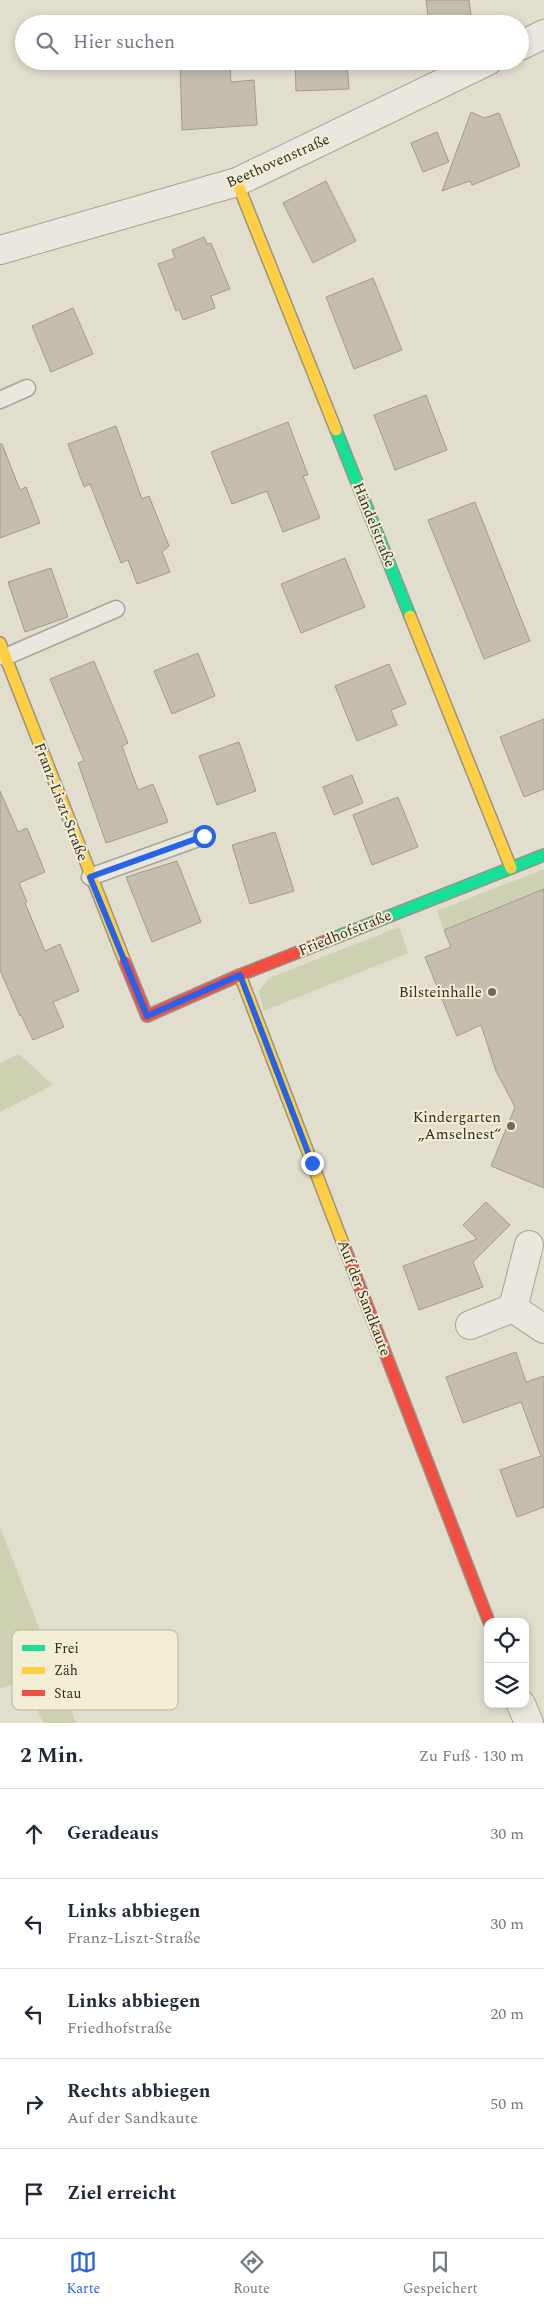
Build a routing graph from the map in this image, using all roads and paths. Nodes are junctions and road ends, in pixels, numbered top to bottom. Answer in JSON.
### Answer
{"nodes":[{"id":1,"x":544,"y":34,"type":"edge"},
{"id":2,"x":529,"y":42,"type":"edge"},
{"id":3,"x":469,"y":70,"type":"edge"},
{"id":4,"x":237,"y":182,"type":"junction"},
{"id":5,"x":0,"y":250,"type":"edge"},
{"id":6,"x":27,"y":388,"type":"dead end"},
{"id":7,"x":0,"y":400,"type":"edge"},
{"id":8,"x":116,"y":609,"type":"dead end"},
{"id":9,"x":3,"y":650,"type":"edge"},
{"id":10,"x":204,"y":836,"type":"dead end"},
{"id":11,"x":544,"y":855,"type":"edge"},
{"id":12,"x":511,"y":868,"type":"junction"},
{"id":13,"x":90,"y":877,"type":"junction"},
{"id":14,"x":240,"y":975,"type":"junction"},
{"id":15,"x":147,"y":1016,"type":"joint"},
{"id":16,"x":529,"y":1245,"type":"dead end"},
{"id":17,"x":513,"y":1308,"type":"junction"},
{"id":18,"x":470,"y":1325,"type":"dead end"},
{"id":19,"x":544,"y":1329,"type":"edge"},
{"id":20,"x":487,"y":1618,"type":"edge"},
{"id":21,"x":523,"y":1708,"type":"edge"},
{"id":22,"x":529,"y":1723,"type":"edge"}],
"edges":[{"from":1,"to":2,"type":"street"},
{"from":3,"to":4,"type":"street","name":"Beethovenstraße"},
{"from":4,"to":5,"type":"street","name":"Beethovenstraße"},
{"from":4,"to":12,"type":"street","name":"Händelstraße"},
{"from":6,"to":7,"type":"lane"},
{"from":8,"to":9,"type":"lane"},
{"from":9,"to":13,"type":"street","name":"Franz-Liszt-Straße"},
{"from":10,"to":13,"type":"lane"},
{"from":11,"to":12,"type":"street","name":"Friedhofstraße"},
{"from":12,"to":14,"type":"street","name":"Friedhofstraße"},
{"from":13,"to":15,"type":"street","name":"Franz-Liszt-Straße"},
{"from":14,"to":15,"type":"street","name":"Friedhofstraße"},
{"from":14,"to":20,"type":"street","name":"Auf der Sandkaute"},
{"from":16,"to":17,"type":"street"},
{"from":17,"to":18,"type":"street"},
{"from":17,"to":19,"type":"street"},
{"from":21,"to":22,"type":"street"}]}
